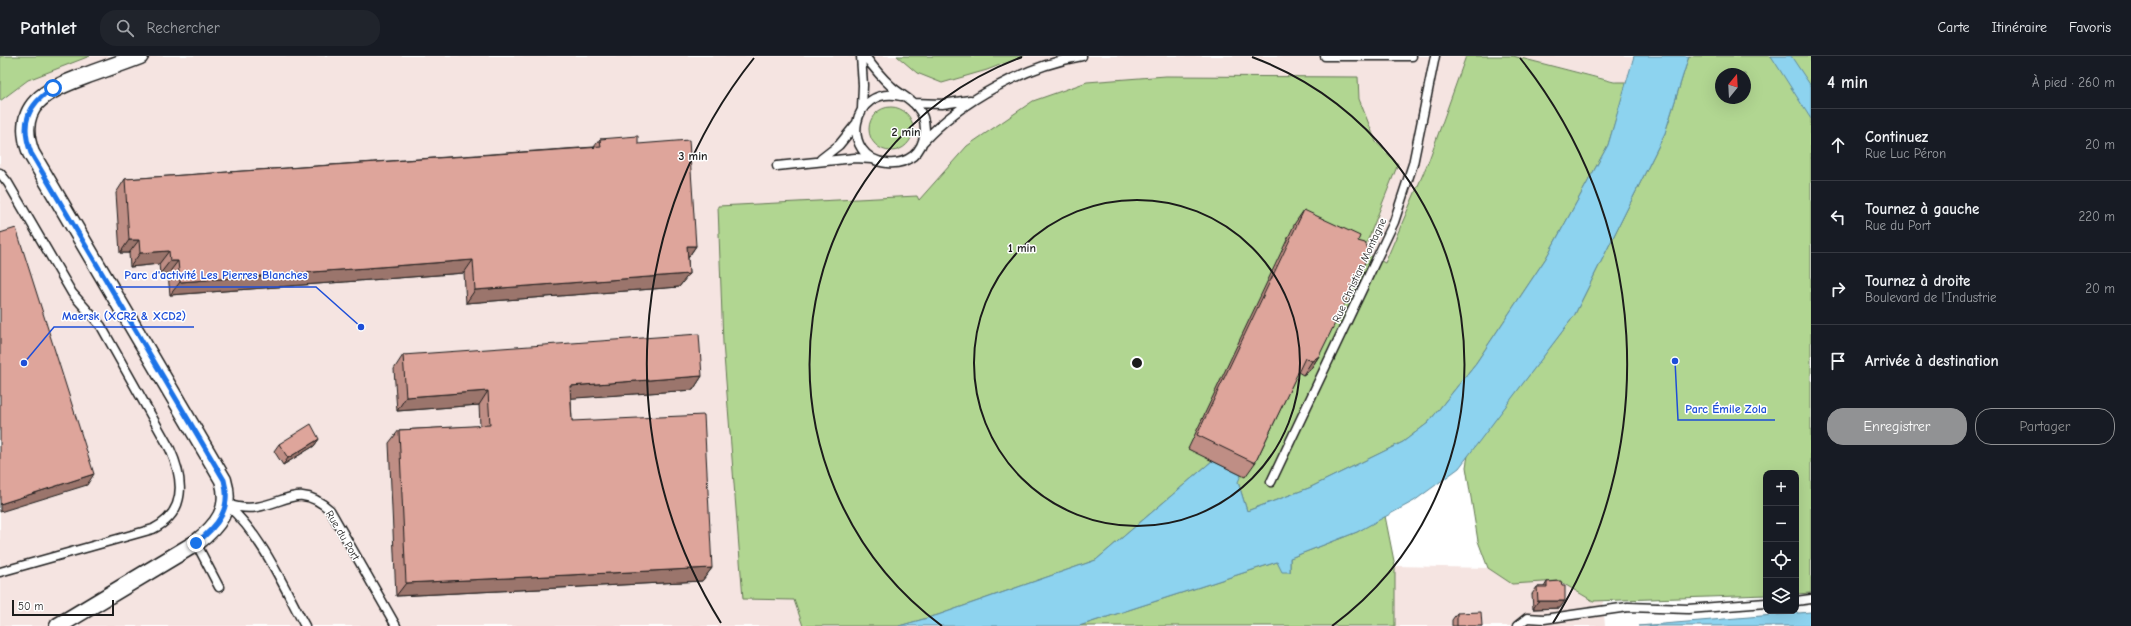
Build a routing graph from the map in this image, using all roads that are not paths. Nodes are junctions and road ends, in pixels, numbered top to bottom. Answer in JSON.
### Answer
{"nodes":[{"id":1,"x":140,"y":56,"type":"edge"},
{"id":2,"x":861,"y":56,"type":"edge"},
{"id":3,"x":865,"y":56,"type":"edge"},
{"id":4,"x":1082,"y":56,"type":"edge"},
{"id":5,"x":1325,"y":56,"type":"edge"},
{"id":6,"x":1412,"y":56,"type":"edge"},
{"id":7,"x":1435,"y":56,"type":"edge"},
{"id":8,"x":901,"y":96,"type":"junction"},
{"id":9,"x":978,"y":98,"type":"junction"},
{"id":10,"x":913,"y":103,"type":"junction"},
{"id":11,"x":862,"y":109,"type":"junction"},
{"id":12,"x":856,"y":123,"type":"junction"},
{"id":13,"x":923,"y":142,"type":"junction"},
{"id":14,"x":820,"y":160,"type":"junction"},
{"id":15,"x":875,"y":160,"type":"junction"},
{"id":16,"x":777,"y":166,"type":"dead end"},
{"id":17,"x":0,"y":173,"type":"edge"},
{"id":18,"x":1271,"y":482,"type":"dead end"},
{"id":19,"x":226,"y":504,"type":"junction"},
{"id":20,"x":196,"y":543,"type":"junction"},
{"id":21,"x":0,"y":572,"type":"edge"},
{"id":22,"x":219,"y":587,"type":"dead end"},
{"id":23,"x":1811,"y":599,"type":"edge"},
{"id":24,"x":1799,"y":600,"type":"edge"},
{"id":25,"x":1763,"y":603,"type":"edge"},
{"id":26,"x":58,"y":626,"type":"edge"},
{"id":27,"x":305,"y":626,"type":"edge"},
{"id":28,"x":396,"y":626,"type":"edge"},
{"id":29,"x":1517,"y":626,"type":"edge"}],
"edges":[{"from":1,"to":19,"type":"street"},
{"from":2,"to":11,"type":"lane"},
{"from":3,"to":8,"type":"lane"},
{"from":4,"to":9,"type":"lane"},
{"from":5,"to":6,"type":"lane"},
{"from":7,"to":18,"type":"lane","name":"Rue Christian Montagne"},
{"from":8,"to":10,"type":"lane"},
{"from":8,"to":11,"type":"lane"},
{"from":9,"to":10,"type":"lane"},
{"from":9,"to":13,"type":"lane"},
{"from":10,"to":13,"type":"lane"},
{"from":11,"to":12,"type":"lane"},
{"from":12,"to":14,"type":"lane"},
{"from":12,"to":15,"type":"lane"},
{"from":13,"to":15,"type":"lane"},
{"from":14,"to":15,"type":"lane"},
{"from":14,"to":16,"type":"lane"},
{"from":17,"to":21,"type":"lane"},
{"from":19,"to":20,"type":"street"},
{"from":19,"to":27,"type":"lane"},
{"from":19,"to":28,"type":"lane","name":"Rue du Port"},
{"from":20,"to":22,"type":"lane"},
{"from":20,"to":26,"type":"street"},
{"from":23,"to":24,"type":"lane"},
{"from":25,"to":29,"type":"lane"}]}
